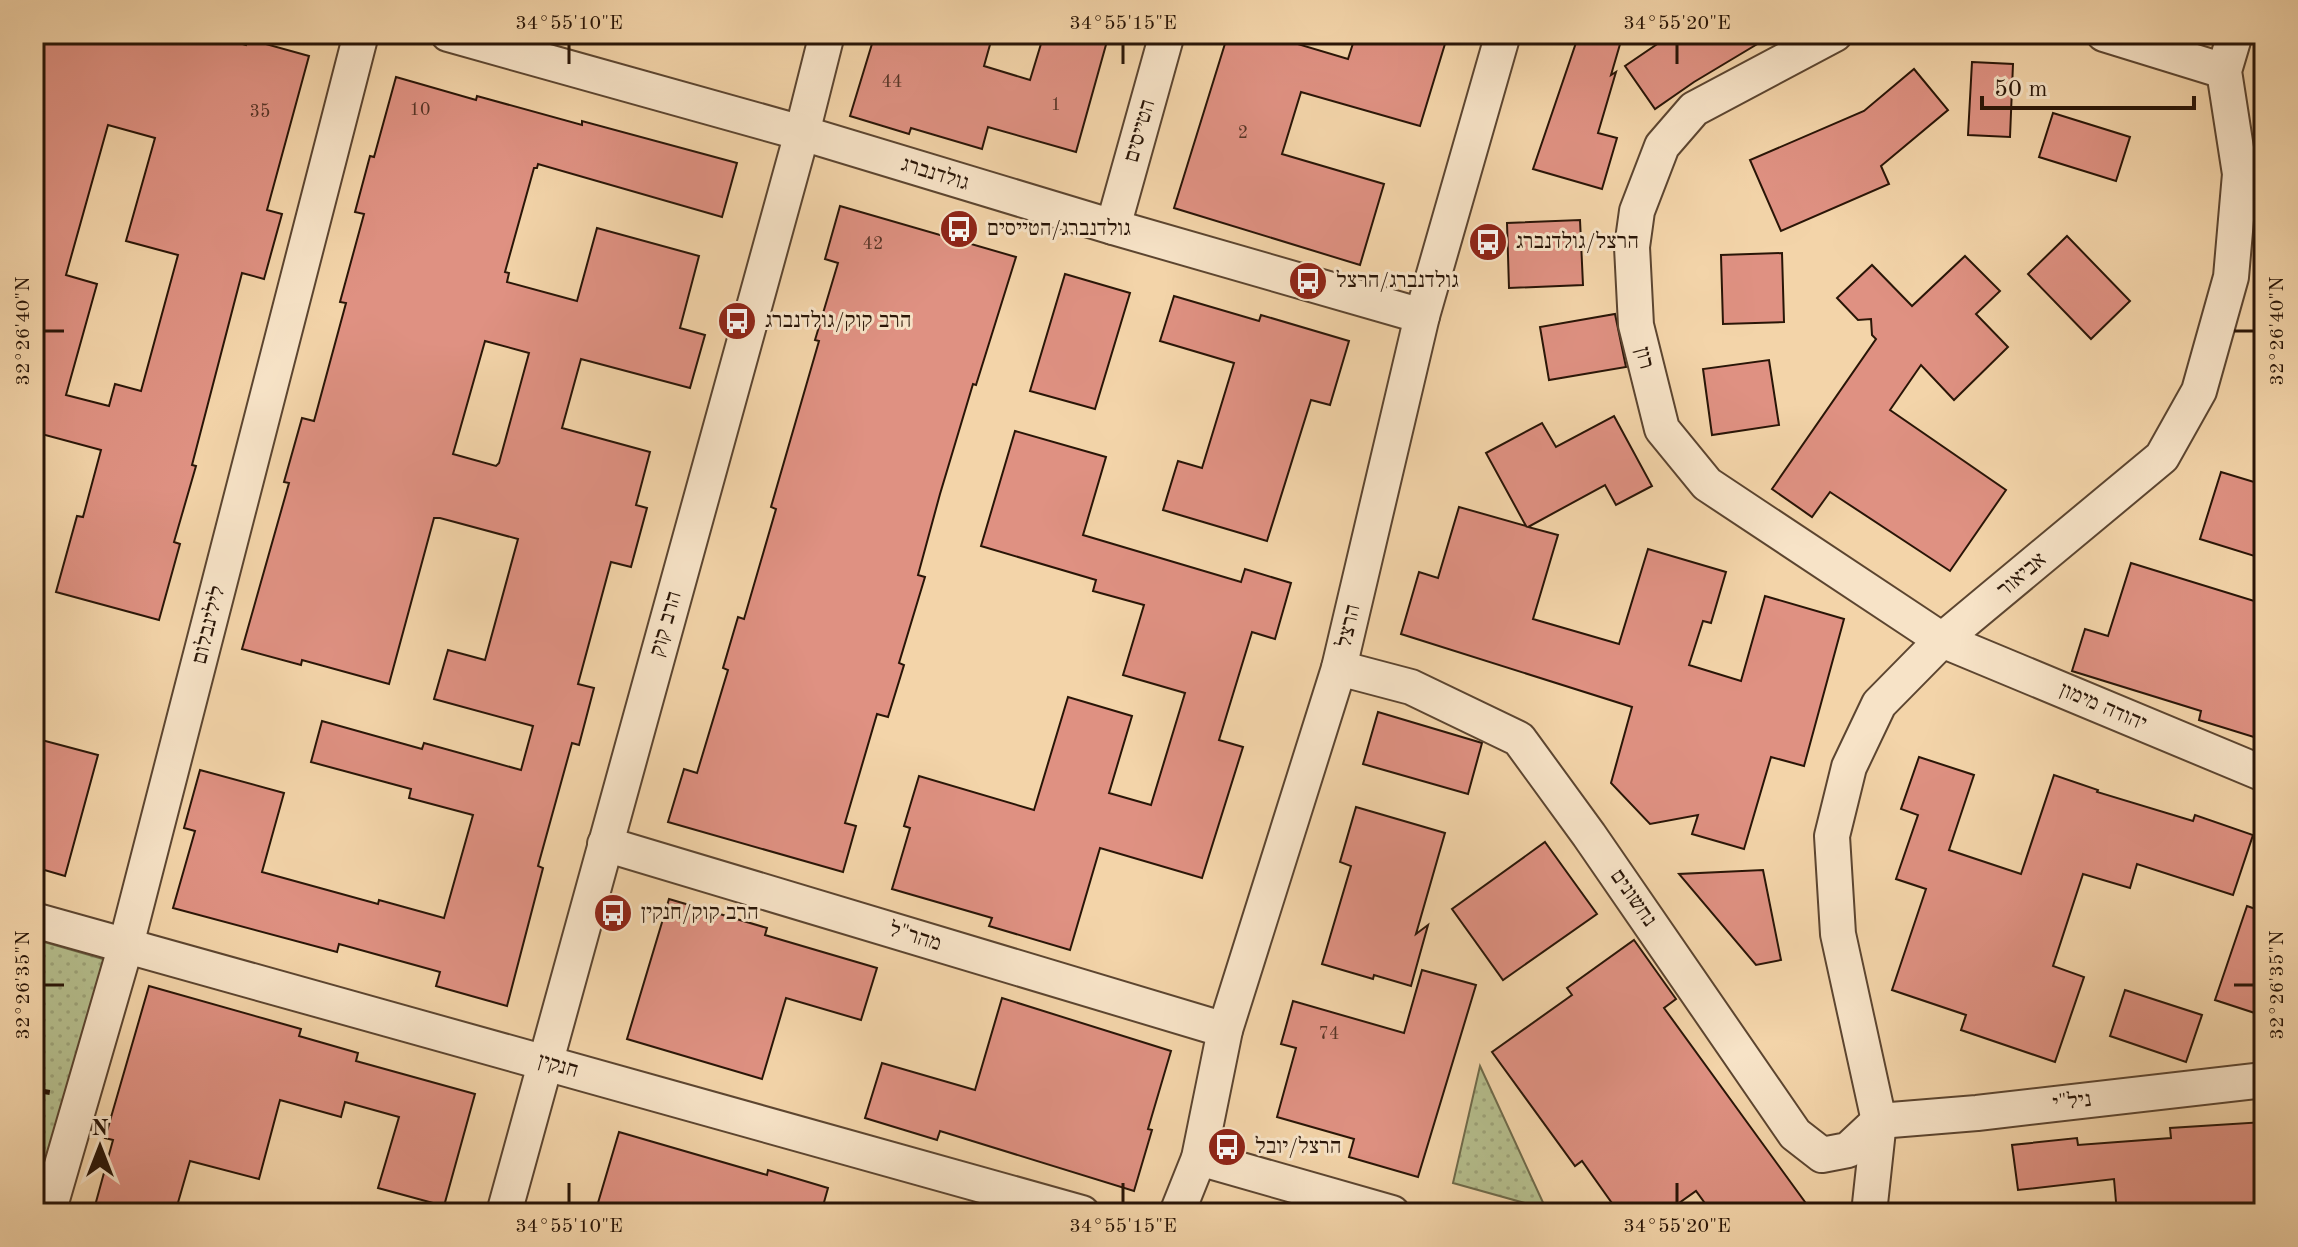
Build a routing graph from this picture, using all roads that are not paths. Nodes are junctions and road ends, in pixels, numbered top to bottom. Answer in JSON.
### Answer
{"nodes":[{"id":1,"x":361,"y":34,"type":"edge"},
{"id":2,"x":448,"y":34,"type":"edge"},
{"id":3,"x":827,"y":34,"type":"edge"},
{"id":4,"x":1167,"y":34,"type":"edge"},
{"id":5,"x":1503,"y":34,"type":"edge"},
{"id":6,"x":1835,"y":34,"type":"edge"},
{"id":7,"x":2104,"y":34,"type":"edge"},
{"id":8,"x":2235,"y":34,"type":"edge"},
{"id":9,"x":2224,"y":71,"type":"junction"},
{"id":10,"x":802,"y":133,"type":"junction"},
{"id":11,"x":2252,"y":178,"type":"edge"},
{"id":12,"x":1113,"y":227,"type":"junction"},
{"id":13,"x":1422,"y":316,"type":"junction"},
{"id":14,"x":1942,"y":640,"type":"junction"},
{"id":15,"x":1339,"y":668,"type":"junction"},
{"id":16,"x":2264,"y":774,"type":"edge"},
{"id":17,"x":605,"y":844,"type":"junction"},
{"id":18,"x":34,"y":920,"type":"edge"},
{"id":19,"x":126,"y":945,"type":"junction"},
{"id":20,"x":1225,"y":1030,"type":"junction"},
{"id":21,"x":545,"y":1063,"type":"junction"},
{"id":22,"x":2264,"y":1080,"type":"edge"},
{"id":23,"x":1879,"y":1121,"type":"junction"},
{"id":24,"x":1199,"y":1158,"type":"junction"},
{"id":25,"x":48,"y":1213,"type":"edge"},
{"id":26,"x":504,"y":1213,"type":"edge"},
{"id":27,"x":1082,"y":1213,"type":"edge"},
{"id":28,"x":1177,"y":1213,"type":"edge"},
{"id":29,"x":1392,"y":1213,"type":"edge"},
{"id":30,"x":1869,"y":1213,"type":"edge"}],
"edges":[{"from":1,"to":19,"type":"street","name":"לילינבלום"},
{"from":2,"to":10,"type":"street","name":"גולדנברג"},
{"from":3,"to":10,"type":"street","name":"הרב קוק"},
{"from":4,"to":12,"type":"street","name":"הטייסים"},
{"from":5,"to":13,"type":"street","name":"הרצל"},
{"from":6,"to":14,"type":"street","name":"רון"},
{"from":7,"to":9,"type":"street"},
{"from":8,"to":9,"type":"street","name":"אביאור"},
{"from":9,"to":11,"type":"street","name":"אביאור"},
{"from":10,"to":12,"type":"street","name":"גולדנברג"},
{"from":10,"to":17,"type":"street","name":"הרב קוק"},
{"from":11,"to":14,"type":"street","name":"אביאור"},
{"from":12,"to":13,"type":"street","name":"גולדנברג"},
{"from":13,"to":15,"type":"street","name":"הרצל"},
{"from":14,"to":16,"type":"street","name":"יהודה מימון"},
{"from":14,"to":23,"type":"street","name":"אביאור"},
{"from":15,"to":20,"type":"street","name":"הרצל"},
{"from":15,"to":23,"type":"street","name":"נחשונים"},
{"from":17,"to":20,"type":"street","name":"מהר\"ל"},
{"from":17,"to":21,"type":"street","name":"הרב קוק"},
{"from":18,"to":19,"type":"street","name":"חנקין"},
{"from":19,"to":21,"type":"street","name":"חנקין"},
{"from":19,"to":25,"type":"street","name":"לילינבלום"},
{"from":20,"to":24,"type":"street","name":"הרצל"},
{"from":21,"to":26,"type":"street","name":"הרב קוק"},
{"from":21,"to":27,"type":"street","name":"חנקין"},
{"from":22,"to":23,"type":"street","name":"ניל\"י"},
{"from":23,"to":30,"type":"street","name":"אביאור"},
{"from":24,"to":28,"type":"street","name":"הרצל"},
{"from":24,"to":29,"type":"street"}]}
